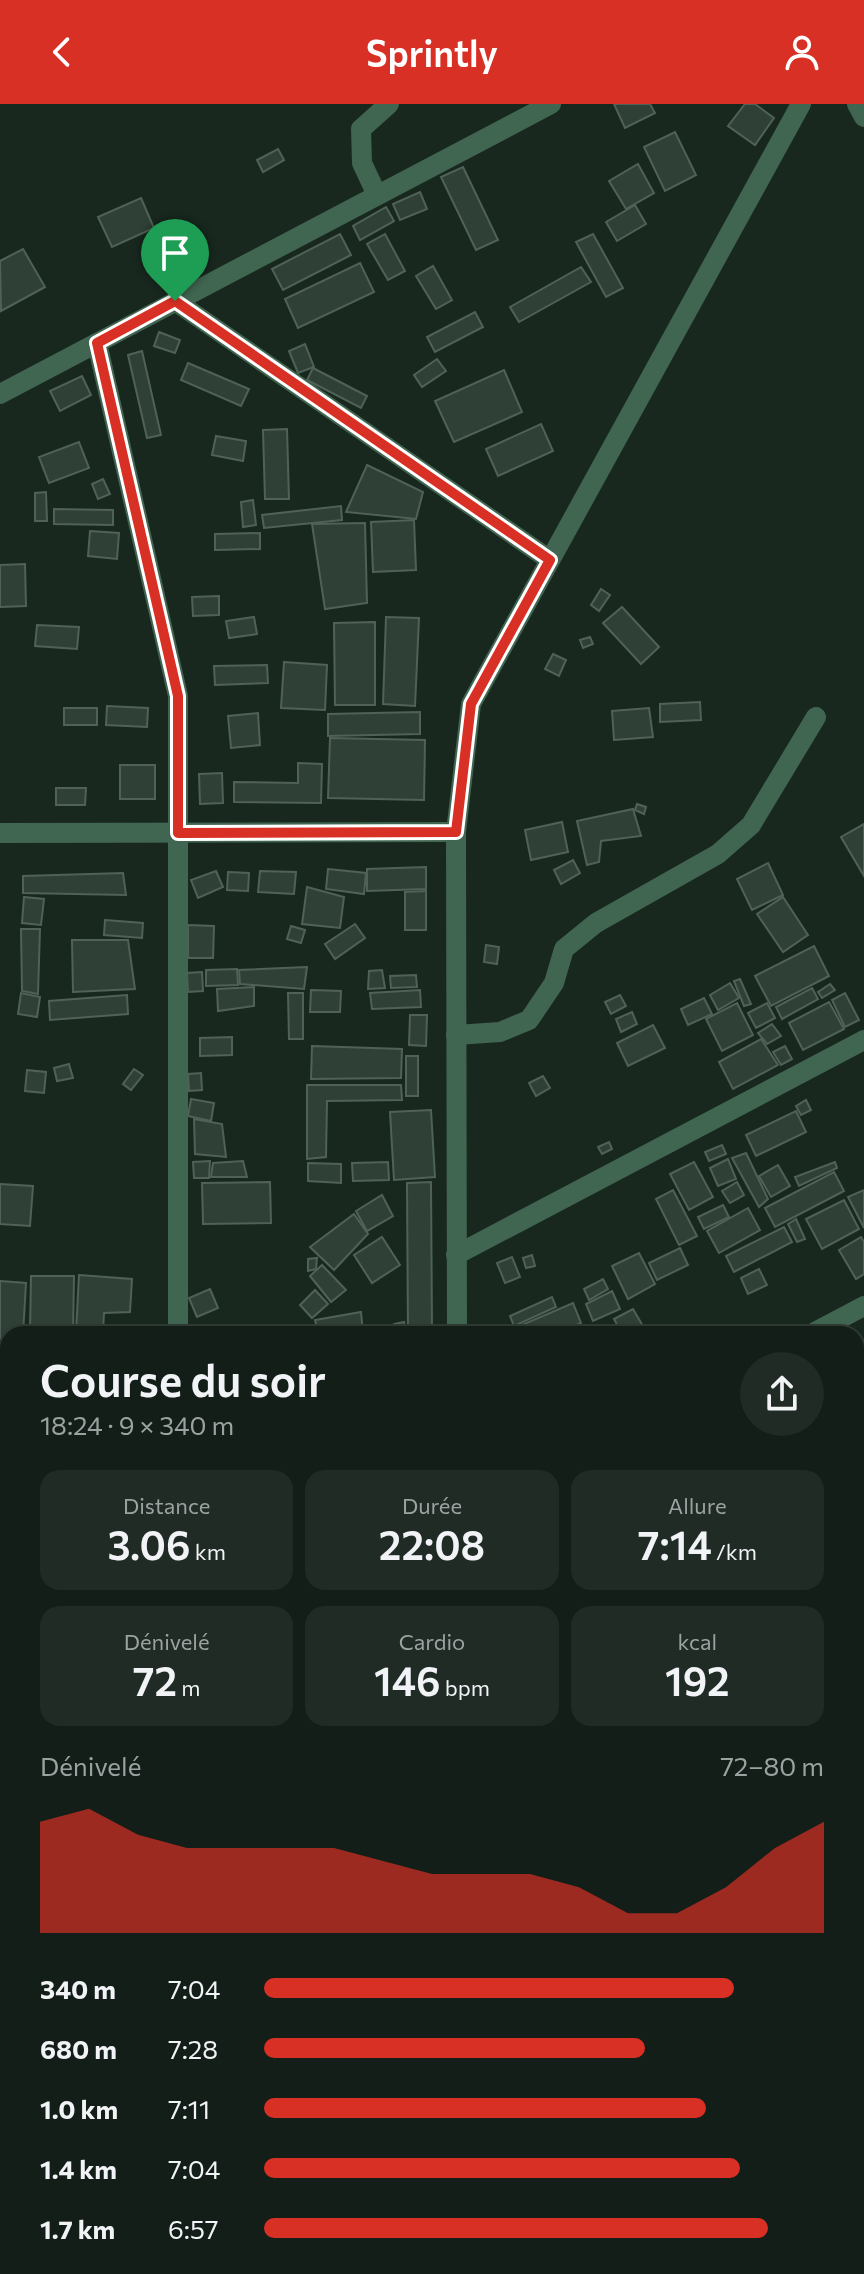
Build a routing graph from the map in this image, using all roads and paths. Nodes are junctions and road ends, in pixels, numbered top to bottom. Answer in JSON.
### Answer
{"nodes":[{"id":1,"x":389,"y":104,"type":"edge"},
{"id":2,"x":551,"y":104,"type":"edge"},
{"id":3,"x":801,"y":104,"type":"edge"},
{"id":4,"x":857,"y":104,"type":"edge"},
{"id":5,"x":864,"y":117,"type":"edge"},
{"id":6,"x":377,"y":195,"type":"junction"},
{"id":7,"x":175,"y":301,"type":"junction"},
{"id":8,"x":97,"y":343,"type":"junction"},
{"id":9,"x":0,"y":394,"type":"edge"},
{"id":10,"x":550,"y":560,"type":"junction"},
{"id":11,"x":816,"y":717,"type":"dead end"},
{"id":12,"x":456,"y":832,"type":"junction"},
{"id":13,"x":0,"y":833,"type":"edge"},
{"id":14,"x":178,"y":833,"type":"junction"},
{"id":15,"x":456,"y":1035,"type":"junction"},
{"id":16,"x":864,"y":1040,"type":"edge"},
{"id":17,"x":456,"y":1255,"type":"junction"},
{"id":18,"x":864,"y":1306,"type":"edge"},
{"id":19,"x":178,"y":1326,"type":"edge"},
{"id":20,"x":457,"y":1326,"type":"edge"},
{"id":21,"x":826,"y":1326,"type":"edge"}],
"edges":[{"from":1,"to":6,"type":"street"},
{"from":2,"to":6,"type":"street"},
{"from":3,"to":10,"type":"street"},
{"from":4,"to":5,"type":"street"},
{"from":6,"to":7,"type":"street"},
{"from":7,"to":8,"type":"street"},
{"from":7,"to":10,"type":"street"},
{"from":8,"to":9,"type":"street"},
{"from":8,"to":14,"type":"street"},
{"from":10,"to":12,"type":"street"},
{"from":11,"to":15,"type":"street"},
{"from":12,"to":14,"type":"street"},
{"from":12,"to":15,"type":"street"},
{"from":13,"to":14,"type":"street"},
{"from":14,"to":19,"type":"street"},
{"from":15,"to":17,"type":"street"},
{"from":16,"to":17,"type":"street"},
{"from":17,"to":20,"type":"street"},
{"from":18,"to":21,"type":"street"}]}
